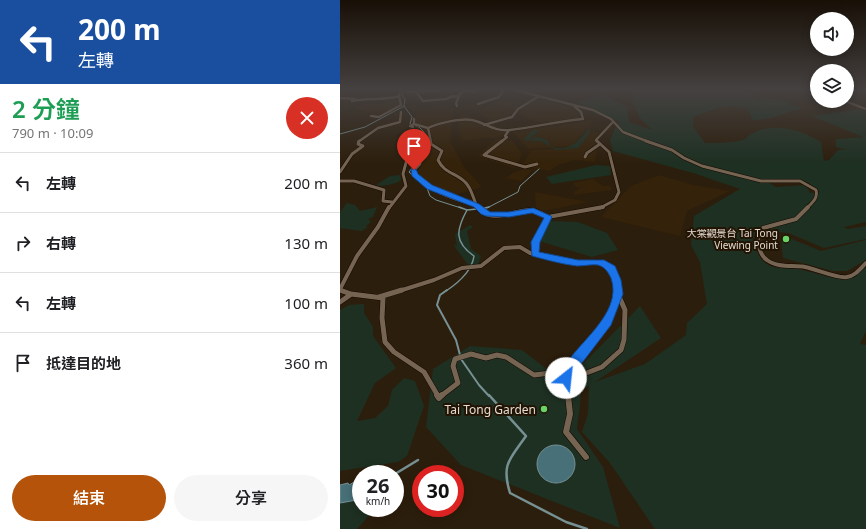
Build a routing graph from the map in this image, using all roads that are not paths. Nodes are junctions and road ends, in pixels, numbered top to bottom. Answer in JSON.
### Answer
{"nodes":[{"id":1,"x":384,"y":114,"type":"edge"},
{"id":2,"x":401,"y":114,"type":"edge"},
{"id":3,"x":514,"y":114,"type":"edge"},
{"id":4,"x":581,"y":114,"type":"edge"},
{"id":5,"x":601,"y":114,"type":"edge"},
{"id":6,"x":371,"y":116,"type":"dead end"},
{"id":7,"x":414,"y":119,"type":"dead end"},
{"id":8,"x":614,"y":123,"type":"junction"},
{"id":9,"x":484,"y":125,"type":"junction"},
{"id":10,"x":428,"y":128,"type":"junction"},
{"id":11,"x":509,"y":130,"type":"junction"},
{"id":12,"x":430,"y":141,"type":"junction"},
{"id":13,"x":600,"y":144,"type":"junction"},
{"id":14,"x":585,"y":157,"type":"dead end"},
{"id":15,"x":407,"y":159,"type":"dead end"},
{"id":16,"x":537,"y":164,"type":"dead end"},
{"id":17,"x":340,"y":172,"type":"edge"},
{"id":18,"x":340,"y":181,"type":"edge"},
{"id":19,"x":392,"y":202,"type":"junction"},
{"id":20,"x":476,"y":206,"type":"junction"},
{"id":21,"x":548,"y":217,"type":"junction"},
{"id":22,"x":535,"y":254,"type":"junction"},
{"id":23,"x":866,"y":263,"type":"edge"},
{"id":24,"x":340,"y":289,"type":"edge"},
{"id":25,"x":618,"y":294,"type":"junction"},
{"id":26,"x":350,"y":295,"type":"junction"},
{"id":27,"x":379,"y":296,"type":"junction"},
{"id":28,"x":340,"y":302,"type":"edge"},
{"id":29,"x":566,"y":374,"type":"junction"},
{"id":30,"x":586,"y":457,"type":"dead end"}],
"edges":[{"from":1,"to":6,"type":"street"},
{"from":2,"to":17,"type":"street"},
{"from":3,"to":9,"type":"street"},
{"from":4,"to":11,"type":"street"},
{"from":5,"to":8,"type":"street"},
{"from":7,"to":10,"type":"street"},
{"from":8,"to":13,"type":"street"},
{"from":8,"to":23,"type":"street"},
{"from":9,"to":10,"type":"street"},
{"from":9,"to":11,"type":"street"},
{"from":10,"to":12,"type":"street"},
{"from":11,"to":16,"type":"street"},
{"from":12,"to":20,"type":"street"},
{"from":12,"to":20,"type":"street"},
{"from":13,"to":14,"type":"street"},
{"from":13,"to":21,"type":"street"},
{"from":15,"to":19,"type":"street"},
{"from":18,"to":19,"type":"street"},
{"from":19,"to":24,"type":"street"},
{"from":20,"to":21,"type":"street"},
{"from":21,"to":22,"type":"street"},
{"from":22,"to":25,"type":"street"},
{"from":22,"to":27,"type":"street"},
{"from":24,"to":26,"type":"street"},
{"from":25,"to":29,"type":"street"},
{"from":25,"to":29,"type":"street"},
{"from":26,"to":27,"type":"street"},
{"from":26,"to":28,"type":"street"},
{"from":27,"to":29,"type":"street"},
{"from":29,"to":30,"type":"street"}]}
